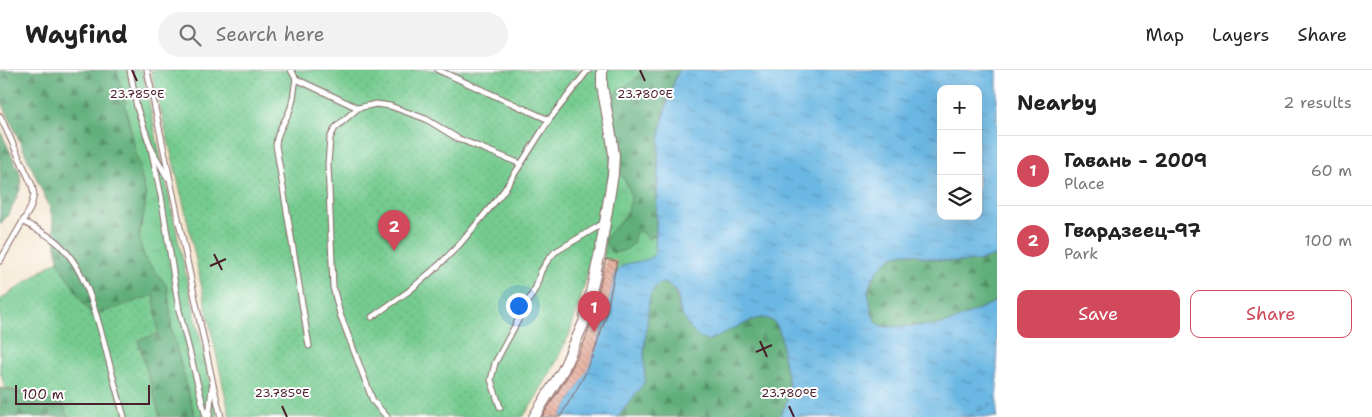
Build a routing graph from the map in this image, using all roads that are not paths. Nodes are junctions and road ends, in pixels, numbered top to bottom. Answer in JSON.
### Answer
{"nodes":[{"id":1,"x":130,"y":70,"type":"edge"},
{"id":2,"x":147,"y":70,"type":"edge"},
{"id":3,"x":291,"y":70,"type":"edge"},
{"id":4,"x":438,"y":70,"type":"edge"},
{"id":5,"x":588,"y":70,"type":"edge"},
{"id":6,"x":602,"y":70,"type":"edge"},
{"id":7,"x":296,"y":79,"type":"junction"},
{"id":8,"x":358,"y":108,"type":"junction"},
{"id":9,"x":0,"y":116,"type":"edge"},
{"id":10,"x":549,"y":120,"type":"junction"},
{"id":11,"x":150,"y":148,"type":"junction"},
{"id":12,"x":520,"y":164,"type":"junction"},
{"id":13,"x":170,"y":184,"type":"junction"},
{"id":14,"x":24,"y":222,"type":"junction"},
{"id":15,"x":604,"y":223,"type":"junction"},
{"id":16,"x":0,"y":261,"type":"edge"},
{"id":17,"x":372,"y":317,"type":"dead end"},
{"id":18,"x":309,"y":346,"type":"dead end"},
{"id":19,"x":212,"y":384,"type":"junction"},
{"id":20,"x":500,"y":407,"type":"dead end"},
{"id":21,"x":124,"y":417,"type":"edge"},
{"id":22,"x":208,"y":417,"type":"edge"},
{"id":23,"x":221,"y":417,"type":"edge"},
{"id":24,"x":387,"y":417,"type":"edge"},
{"id":25,"x":534,"y":417,"type":"edge"}],
"edges":[{"from":1,"to":11,"type":"lane"},
{"from":2,"to":13,"type":"lane"},
{"from":3,"to":7,"type":"lane"},
{"from":4,"to":10,"type":"lane"},
{"from":5,"to":10,"type":"lane"},
{"from":6,"to":15,"type":"street"},
{"from":7,"to":8,"type":"lane"},
{"from":7,"to":18,"type":"lane"},
{"from":8,"to":12,"type":"lane"},
{"from":8,"to":24,"type":"lane"},
{"from":9,"to":14,"type":"lane"},
{"from":10,"to":12,"type":"lane"},
{"from":11,"to":13,"type":"lane"},
{"from":11,"to":22,"type":"lane"},
{"from":12,"to":17,"type":"lane"},
{"from":13,"to":19,"type":"lane"},
{"from":14,"to":16,"type":"lane"},
{"from":14,"to":21,"type":"lane"},
{"from":15,"to":20,"type":"lane"},
{"from":15,"to":25,"type":"street"},
{"from":19,"to":22,"type":"lane"},
{"from":19,"to":23,"type":"lane"}]}
